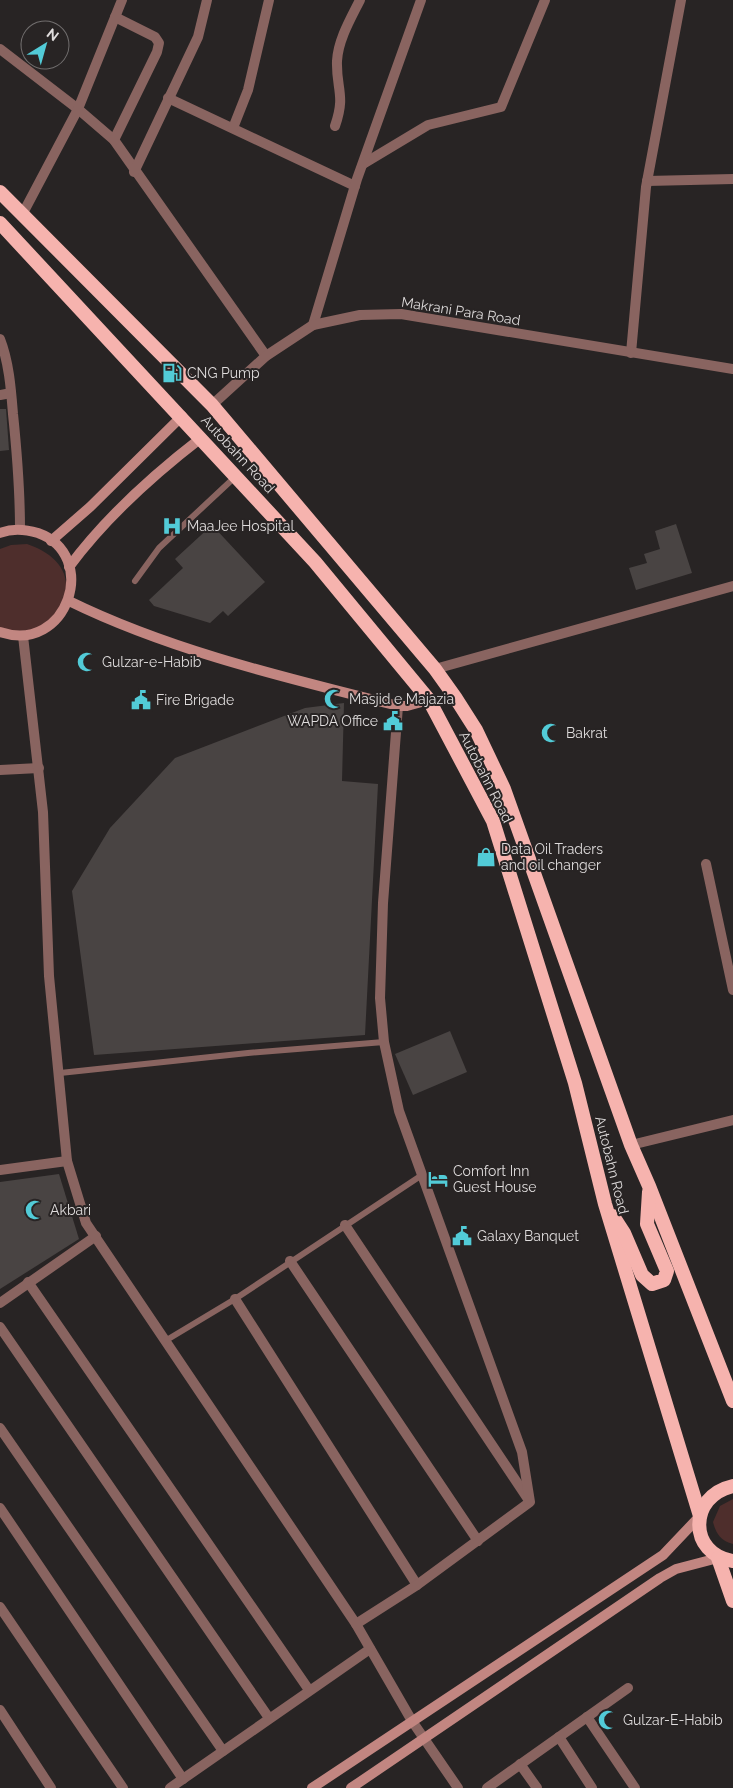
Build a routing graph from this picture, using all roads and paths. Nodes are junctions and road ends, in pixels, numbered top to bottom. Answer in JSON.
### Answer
{"nodes":[{"id":1,"x":122,"y":0,"type":"edge"},
{"id":2,"x":207,"y":0,"type":"edge"},
{"id":3,"x":269,"y":0,"type":"edge"},
{"id":4,"x":360,"y":0,"type":"edge"},
{"id":5,"x":421,"y":0,"type":"edge"},
{"id":6,"x":545,"y":0,"type":"edge"},
{"id":7,"x":681,"y":0,"type":"edge"},
{"id":8,"x":115,"y":17,"type":"junction"},
{"id":9,"x":0,"y":49,"type":"edge"},
{"id":10,"x":168,"y":98,"type":"junction"},
{"id":11,"x":78,"y":109,"type":"junction"},
{"id":12,"x":335,"y":126,"type":"dead end"},
{"id":13,"x":233,"y":128,"type":"junction"},
{"id":14,"x":114,"y":140,"type":"junction"},
{"id":15,"x":363,"y":164,"type":"junction"},
{"id":16,"x":134,"y":172,"type":"junction"},
{"id":17,"x":733,"y":179,"type":"edge"},
{"id":18,"x":647,"y":181,"type":"junction"},
{"id":19,"x":356,"y":186,"type":"junction"},
{"id":20,"x":0,"y":192,"type":"edge"},
{"id":21,"x":22,"y":216,"type":"junction"},
{"id":22,"x":0,"y":222,"type":"edge"},
{"id":23,"x":313,"y":325,"type":"junction"},
{"id":24,"x":0,"y":338,"type":"edge"},
{"id":25,"x":631,"y":353,"type":"junction"},
{"id":26,"x":266,"y":356,"type":"junction"},
{"id":27,"x":733,"y":369,"type":"edge"},
{"id":28,"x":11,"y":393,"type":"junction"},
{"id":29,"x":0,"y":395,"type":"edge"},
{"id":30,"x":212,"y":405,"type":"junction"},
{"id":31,"x":182,"y":416,"type":"junction"},
{"id":32,"x":201,"y":438,"type":"junction"},
{"id":33,"x":236,"y":476,"type":"junction"},
{"id":34,"x":20,"y":529,"type":"junction"},
{"id":35,"x":0,"y":533,"type":"edge"},
{"id":36,"x":51,"y":540,"type":"junction"},
{"id":37,"x":69,"y":566,"type":"junction"},
{"id":38,"x":136,"y":581,"type":"dead end"},
{"id":39,"x":733,"y":586,"type":"edge"},
{"id":40,"x":69,"y":601,"type":"junction"},
{"id":41,"x":0,"y":632,"type":"edge"},
{"id":42,"x":23,"y":636,"type":"junction"},
{"id":43,"x":435,"y":670,"type":"junction"},
{"id":44,"x":429,"y":700,"type":"junction"},
{"id":45,"x":398,"y":706,"type":"junction"},
{"id":46,"x":39,"y":768,"type":"junction"},
{"id":47,"x":0,"y":770,"type":"edge"},
{"id":48,"x":706,"y":864,"type":"dead end"},
{"id":49,"x":733,"y":990,"type":"edge"},
{"id":50,"x":384,"y":1042,"type":"junction"},
{"id":51,"x":60,"y":1073,"type":"junction"},
{"id":52,"x":733,"y":1120,"type":"edge"},
{"id":53,"x":630,"y":1145,"type":"junction"},
{"id":54,"x":68,"y":1161,"type":"junction"},
{"id":55,"x":0,"y":1170,"type":"edge"},
{"id":56,"x":422,"y":1176,"type":"junction"},
{"id":57,"x":650,"y":1186,"type":"junction"},
{"id":58,"x":605,"y":1204,"type":"junction"},
{"id":59,"x":345,"y":1225,"type":"junction"},
{"id":60,"x":96,"y":1236,"type":"junction"},
{"id":61,"x":290,"y":1261,"type":"junction"},
{"id":62,"x":28,"y":1282,"type":"junction"},
{"id":63,"x":235,"y":1298,"type":"junction"},
{"id":64,"x":0,"y":1302,"type":"edge"},
{"id":65,"x":0,"y":1327,"type":"edge"},
{"id":66,"x":165,"y":1341,"type":"junction"},
{"id":67,"x":733,"y":1401,"type":"edge"},
{"id":68,"x":0,"y":1428,"type":"edge"},
{"id":69,"x":733,"y":1486,"type":"edge"},
{"id":70,"x":530,"y":1502,"type":"junction"},
{"id":71,"x":0,"y":1508,"type":"edge"},
{"id":72,"x":700,"y":1516,"type":"junction"},
{"id":73,"x":478,"y":1541,"type":"junction"},
{"id":74,"x":718,"y":1558,"type":"junction"},
{"id":75,"x":733,"y":1561,"type":"edge"},
{"id":76,"x":417,"y":1585,"type":"junction"},
{"id":77,"x":733,"y":1600,"type":"edge"},
{"id":78,"x":0,"y":1607,"type":"edge"},
{"id":79,"x":356,"y":1624,"type":"junction"},
{"id":80,"x":370,"y":1649,"type":"junction"},
{"id":81,"x":628,"y":1688,"type":"dead end"},
{"id":82,"x":309,"y":1690,"type":"junction"},
{"id":83,"x":0,"y":1710,"type":"edge"},
{"id":84,"x":587,"y":1717,"type":"junction"},
{"id":85,"x":269,"y":1718,"type":"junction"},
{"id":86,"x":412,"y":1721,"type":"junction"},
{"id":87,"x":559,"y":1737,"type":"junction"},
{"id":88,"x":423,"y":1738,"type":"junction"},
{"id":89,"x":223,"y":1751,"type":"junction"},
{"id":90,"x":520,"y":1764,"type":"junction"},
{"id":91,"x":183,"y":1779,"type":"junction"},
{"id":92,"x":51,"y":1788,"type":"edge"},
{"id":93,"x":123,"y":1788,"type":"edge"},
{"id":94,"x":170,"y":1788,"type":"edge"},
{"id":95,"x":312,"y":1788,"type":"edge"},
{"id":96,"x":351,"y":1788,"type":"edge"},
{"id":97,"x":458,"y":1788,"type":"edge"},
{"id":98,"x":487,"y":1788,"type":"edge"},
{"id":99,"x":537,"y":1788,"type":"edge"},
{"id":100,"x":592,"y":1788,"type":"edge"},
{"id":101,"x":635,"y":1788,"type":"edge"}],
"edges":[{"from":1,"to":8,"type":"street"},
{"from":2,"to":10,"type":"street"},
{"from":3,"to":13,"type":"street"},
{"from":4,"to":12,"type":"street"},
{"from":5,"to":15,"type":"street"},
{"from":6,"to":15,"type":"street"},
{"from":7,"to":18,"type":"street"},
{"from":8,"to":11,"type":"street"},
{"from":8,"to":14,"type":"street"},
{"from":9,"to":11,"type":"street"},
{"from":10,"to":13,"type":"street"},
{"from":10,"to":16,"type":"street"},
{"from":11,"to":14,"type":"street"},
{"from":11,"to":21,"type":"street"},
{"from":13,"to":19,"type":"street"},
{"from":14,"to":16,"type":"street"},
{"from":15,"to":19,"type":"street"},
{"from":16,"to":26,"type":"street"},
{"from":17,"to":18,"type":"street"},
{"from":18,"to":25,"type":"street"},
{"from":19,"to":23,"type":"street"},
{"from":20,"to":21,"type":"highway","name":"Autobahn Road"},
{"from":21,"to":30,"type":"highway","name":"Autobahn Road"},
{"from":22,"to":31,"type":"highway","name":"Autobahn Road"},
{"from":23,"to":25,"type":"street","name":"Makrani Para Road"},
{"from":23,"to":26,"type":"street","name":"Makrani Para Road"},
{"from":24,"to":28,"type":"street"},
{"from":25,"to":27,"type":"street","name":"Makrani Para Road"},
{"from":26,"to":30,"type":"street","name":"Makrani Para Road"},
{"from":28,"to":29,"type":"street"},
{"from":28,"to":34,"type":"street"},
{"from":30,"to":43,"type":"highway","name":"Autobahn Road"},
{"from":31,"to":32,"type":"highway","name":"Autobahn Road"},
{"from":31,"to":36,"type":"main road"},
{"from":32,"to":33,"type":"highway","name":"Autobahn Road"},
{"from":32,"to":37,"type":"main road"},
{"from":33,"to":38,"type":"lane"},
{"from":33,"to":44,"type":"highway","name":"Autobahn Road"},
{"from":34,"to":35,"type":"main road"},
{"from":34,"to":36,"type":"main road"},
{"from":36,"to":37,"type":"main road"},
{"from":37,"to":40,"type":"main road"},
{"from":39,"to":43,"type":"street"},
{"from":40,"to":42,"type":"main road"},
{"from":40,"to":45,"type":"main road"},
{"from":41,"to":42,"type":"main road"},
{"from":42,"to":46,"type":"street"},
{"from":43,"to":53,"type":"highway","name":"Autobahn Road"},
{"from":44,"to":45,"type":"main road"},
{"from":44,"to":58,"type":"highway","name":"Autobahn Road"},
{"from":45,"to":50,"type":"street"},
{"from":46,"to":47,"type":"street"},
{"from":46,"to":51,"type":"street"},
{"from":48,"to":49,"type":"street"},
{"from":50,"to":51,"type":"lane"},
{"from":50,"to":56,"type":"street"},
{"from":51,"to":54,"type":"street"},
{"from":52,"to":53,"type":"street"},
{"from":53,"to":57,"type":"highway","name":"Autobahn Road"},
{"from":54,"to":55,"type":"street"},
{"from":54,"to":60,"type":"street"},
{"from":56,"to":59,"type":"lane"},
{"from":56,"to":70,"type":"street"},
{"from":57,"to":58,"type":"highway"},
{"from":57,"to":67,"type":"highway","name":"Autobahn Road"},
{"from":58,"to":72,"type":"highway","name":"Autobahn Road"},
{"from":59,"to":61,"type":"lane"},
{"from":59,"to":70,"type":"street"},
{"from":60,"to":62,"type":"street"},
{"from":60,"to":66,"type":"street"},
{"from":61,"to":63,"type":"lane"},
{"from":61,"to":73,"type":"street"},
{"from":62,"to":64,"type":"street"},
{"from":62,"to":82,"type":"street"},
{"from":63,"to":66,"type":"lane"},
{"from":63,"to":76,"type":"street"},
{"from":65,"to":85,"type":"street"},
{"from":66,"to":79,"type":"street"},
{"from":68,"to":89,"type":"street"},
{"from":69,"to":72,"type":"highway"},
{"from":70,"to":73,"type":"street"},
{"from":71,"to":91,"type":"street"},
{"from":72,"to":74,"type":"highway","name":"Autobahn Road"},
{"from":72,"to":86,"type":"main road"},
{"from":73,"to":76,"type":"street"},
{"from":74,"to":75,"type":"highway"},
{"from":74,"to":77,"type":"highway"},
{"from":74,"to":88,"type":"main road"},
{"from":76,"to":79,"type":"street"},
{"from":78,"to":93,"type":"street"},
{"from":79,"to":80,"type":"street"},
{"from":80,"to":82,"type":"street"},
{"from":80,"to":86,"type":"street"},
{"from":81,"to":84,"type":"street"},
{"from":82,"to":85,"type":"street"},
{"from":83,"to":92,"type":"street"},
{"from":84,"to":87,"type":"street"},
{"from":84,"to":101,"type":"street"},
{"from":85,"to":89,"type":"street"},
{"from":86,"to":88,"type":"street"},
{"from":86,"to":95,"type":"main road"},
{"from":87,"to":90,"type":"street"},
{"from":87,"to":100,"type":"street"},
{"from":88,"to":96,"type":"main road"},
{"from":88,"to":97,"type":"street"},
{"from":89,"to":91,"type":"street"},
{"from":90,"to":98,"type":"street"},
{"from":90,"to":99,"type":"street"},
{"from":91,"to":94,"type":"street"}]}
